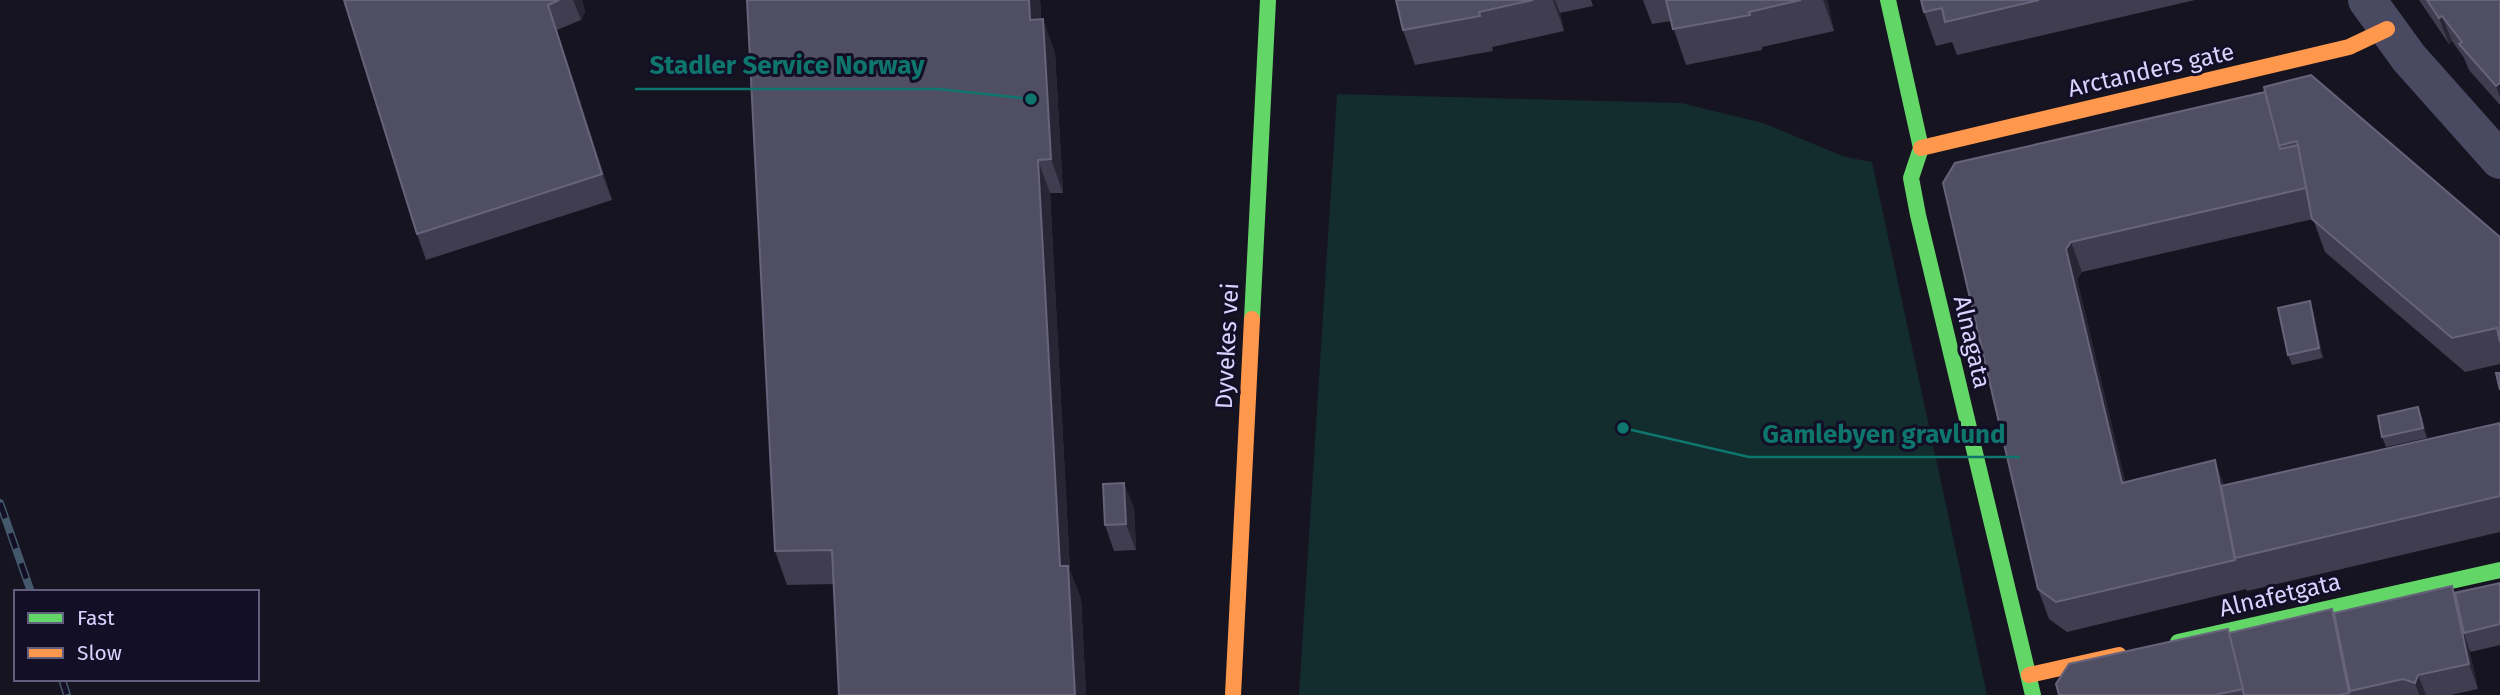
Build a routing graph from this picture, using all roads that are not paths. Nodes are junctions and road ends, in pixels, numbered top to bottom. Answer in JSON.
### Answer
{"nodes":[{"id":1,"x":1268,"y":0,"type":"edge"},
{"id":2,"x":1888,"y":0,"type":"edge"},
{"id":3,"x":2377,"y":14,"type":"edge"},
{"id":4,"x":1922,"y":148,"type":"junction"},
{"id":5,"x":2500,"y":160,"type":"edge"},
{"id":6,"x":2500,"y":570,"type":"edge"},
{"id":7,"x":2163,"y":645,"type":"edge"},
{"id":8,"x":2136,"y":651,"type":"edge"},
{"id":9,"x":2029,"y":675,"type":"junction"},
{"id":10,"x":1233,"y":695,"type":"edge"},
{"id":11,"x":2033,"y":695,"type":"edge"}],
"edges":[{"from":1,"to":10,"type":"street","name":"Dyvekes vei"},
{"from":2,"to":4,"type":"street"},
{"from":3,"to":4,"type":"street","name":"Arctanders gate"},
{"from":3,"to":5,"type":"street"},
{"from":4,"to":9,"type":"street","name":"Alnagata"},
{"from":6,"to":7,"type":"street","name":"Alnafetgata"},
{"from":8,"to":9,"type":"street"},
{"from":9,"to":11,"type":"street","name":"Alnagata"}]}
